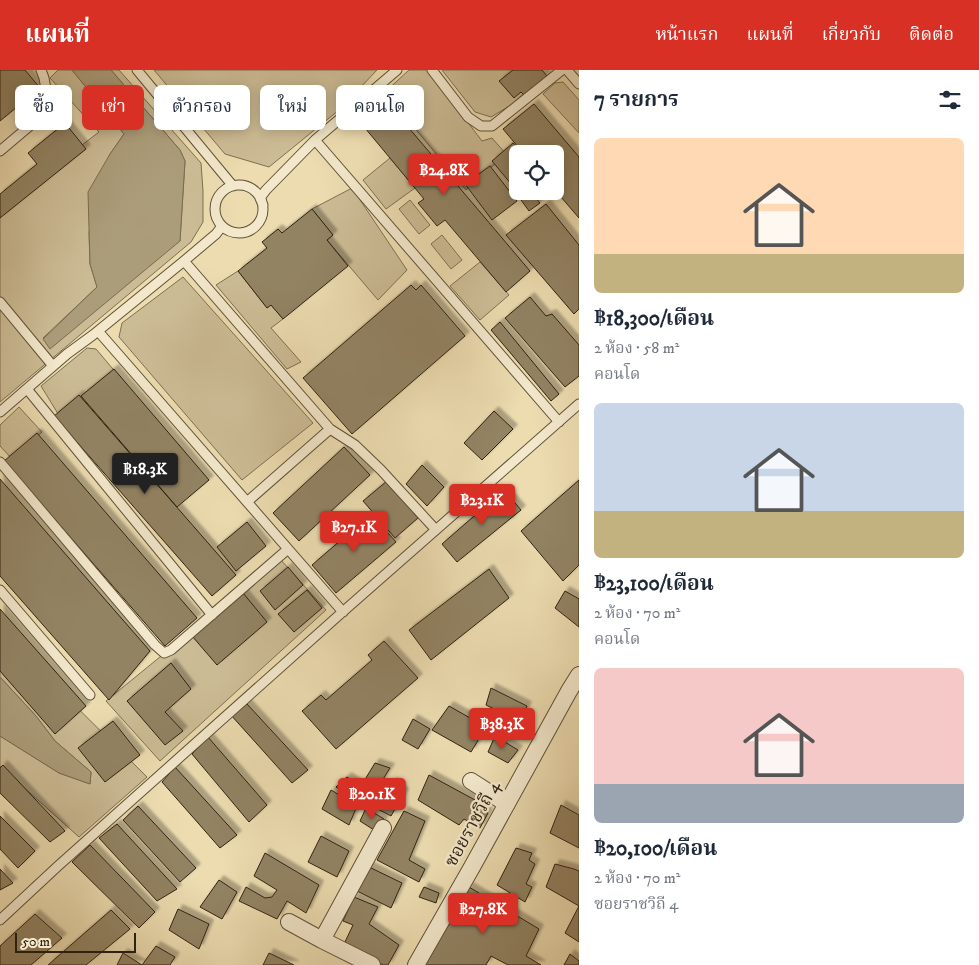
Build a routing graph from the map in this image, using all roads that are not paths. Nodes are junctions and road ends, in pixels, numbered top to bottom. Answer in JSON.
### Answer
{"nodes":[{"id":1,"x":41,"y":70,"type":"edge"},
{"id":2,"x":137,"y":70,"type":"edge"},
{"id":3,"x":397,"y":70,"type":"edge"},
{"id":4,"x":432,"y":70,"type":"edge"},
{"id":5,"x":562,"y":70,"type":"edge"},
{"id":6,"x":567,"y":70,"type":"edge"},
{"id":7,"x":579,"y":84,"type":"edge"},
{"id":8,"x":315,"y":140,"type":"junction"},
{"id":9,"x":0,"y":151,"type":"edge"},
{"id":10,"x":234,"y":186,"type":"junction"},
{"id":11,"x":260,"y":198,"type":"junction"},
{"id":12,"x":222,"y":226,"type":"junction"},
{"id":13,"x":184,"y":261,"type":"junction"},
{"id":14,"x":0,"y":302,"type":"edge"},
{"id":15,"x":98,"y":331,"type":"junction"},
{"id":16,"x":53,"y":366,"type":"junction"},
{"id":17,"x":27,"y":389,"type":"junction"},
{"id":18,"x":579,"y":404,"type":"edge"},
{"id":19,"x":0,"y":412,"type":"edge"},
{"id":20,"x":559,"y":422,"type":"junction"},
{"id":21,"x":330,"y":429,"type":"junction"},
{"id":22,"x":0,"y":462,"type":"edge"},
{"id":23,"x":246,"y":502,"type":"junction"},
{"id":24,"x":436,"y":530,"type":"junction"},
{"id":25,"x":288,"y":549,"type":"junction"},
{"id":26,"x":0,"y":590,"type":"edge"},
{"id":27,"x":343,"y":612,"type":"junction"},
{"id":28,"x":212,"y":615,"type":"junction"},
{"id":29,"x":579,"y":675,"type":"edge"},
{"id":30,"x":90,"y":694,"type":"dead end"},
{"id":31,"x":471,"y":781,"type":"dead end"},
{"id":32,"x":507,"y":804,"type":"junction"},
{"id":33,"x":383,"y":828,"type":"dead end"},
{"id":34,"x":0,"y":920,"type":"edge"},
{"id":35,"x":289,"y":922,"type":"dead end"},
{"id":36,"x":322,"y":940,"type":"junction"},
{"id":37,"x":372,"y":965,"type":"edge"},
{"id":38,"x":416,"y":965,"type":"edge"}],
"edges":[{"from":1,"to":9,"type":"lane"},
{"from":2,"to":10,"type":"lane"},
{"from":3,"to":8,"type":"lane"},
{"from":4,"to":5,"type":"lane"},
{"from":6,"to":7,"type":"lane"},
{"from":8,"to":11,"type":"lane"},
{"from":8,"to":20,"type":"lane"},
{"from":10,"to":11,"type":"lane"},
{"from":10,"to":12,"type":"lane"},
{"from":11,"to":12,"type":"lane"},
{"from":12,"to":13,"type":"lane"},
{"from":13,"to":15,"type":"lane"},
{"from":13,"to":21,"type":"lane"},
{"from":14,"to":16,"type":"lane"},
{"from":15,"to":16,"type":"lane"},
{"from":15,"to":23,"type":"lane"},
{"from":16,"to":17,"type":"lane"},
{"from":17,"to":19,"type":"lane"},
{"from":17,"to":28,"type":"lane"},
{"from":18,"to":20,"type":"lane"},
{"from":20,"to":24,"type":"lane"},
{"from":21,"to":23,"type":"lane"},
{"from":21,"to":24,"type":"lane"},
{"from":22,"to":28,"type":"lane"},
{"from":23,"to":25,"type":"lane"},
{"from":24,"to":27,"type":"lane"},
{"from":25,"to":27,"type":"lane"},
{"from":25,"to":28,"type":"lane"},
{"from":26,"to":30,"type":"lane"},
{"from":27,"to":34,"type":"lane"},
{"from":29,"to":32,"type":"street","name":"ซอยราชวิถี 4"},
{"from":31,"to":32,"type":"street"},
{"from":32,"to":38,"type":"street","name":"ซอยราชวิถี 4"},
{"from":33,"to":36,"type":"street"},
{"from":35,"to":36,"type":"street"},
{"from":36,"to":37,"type":"street"}]}
